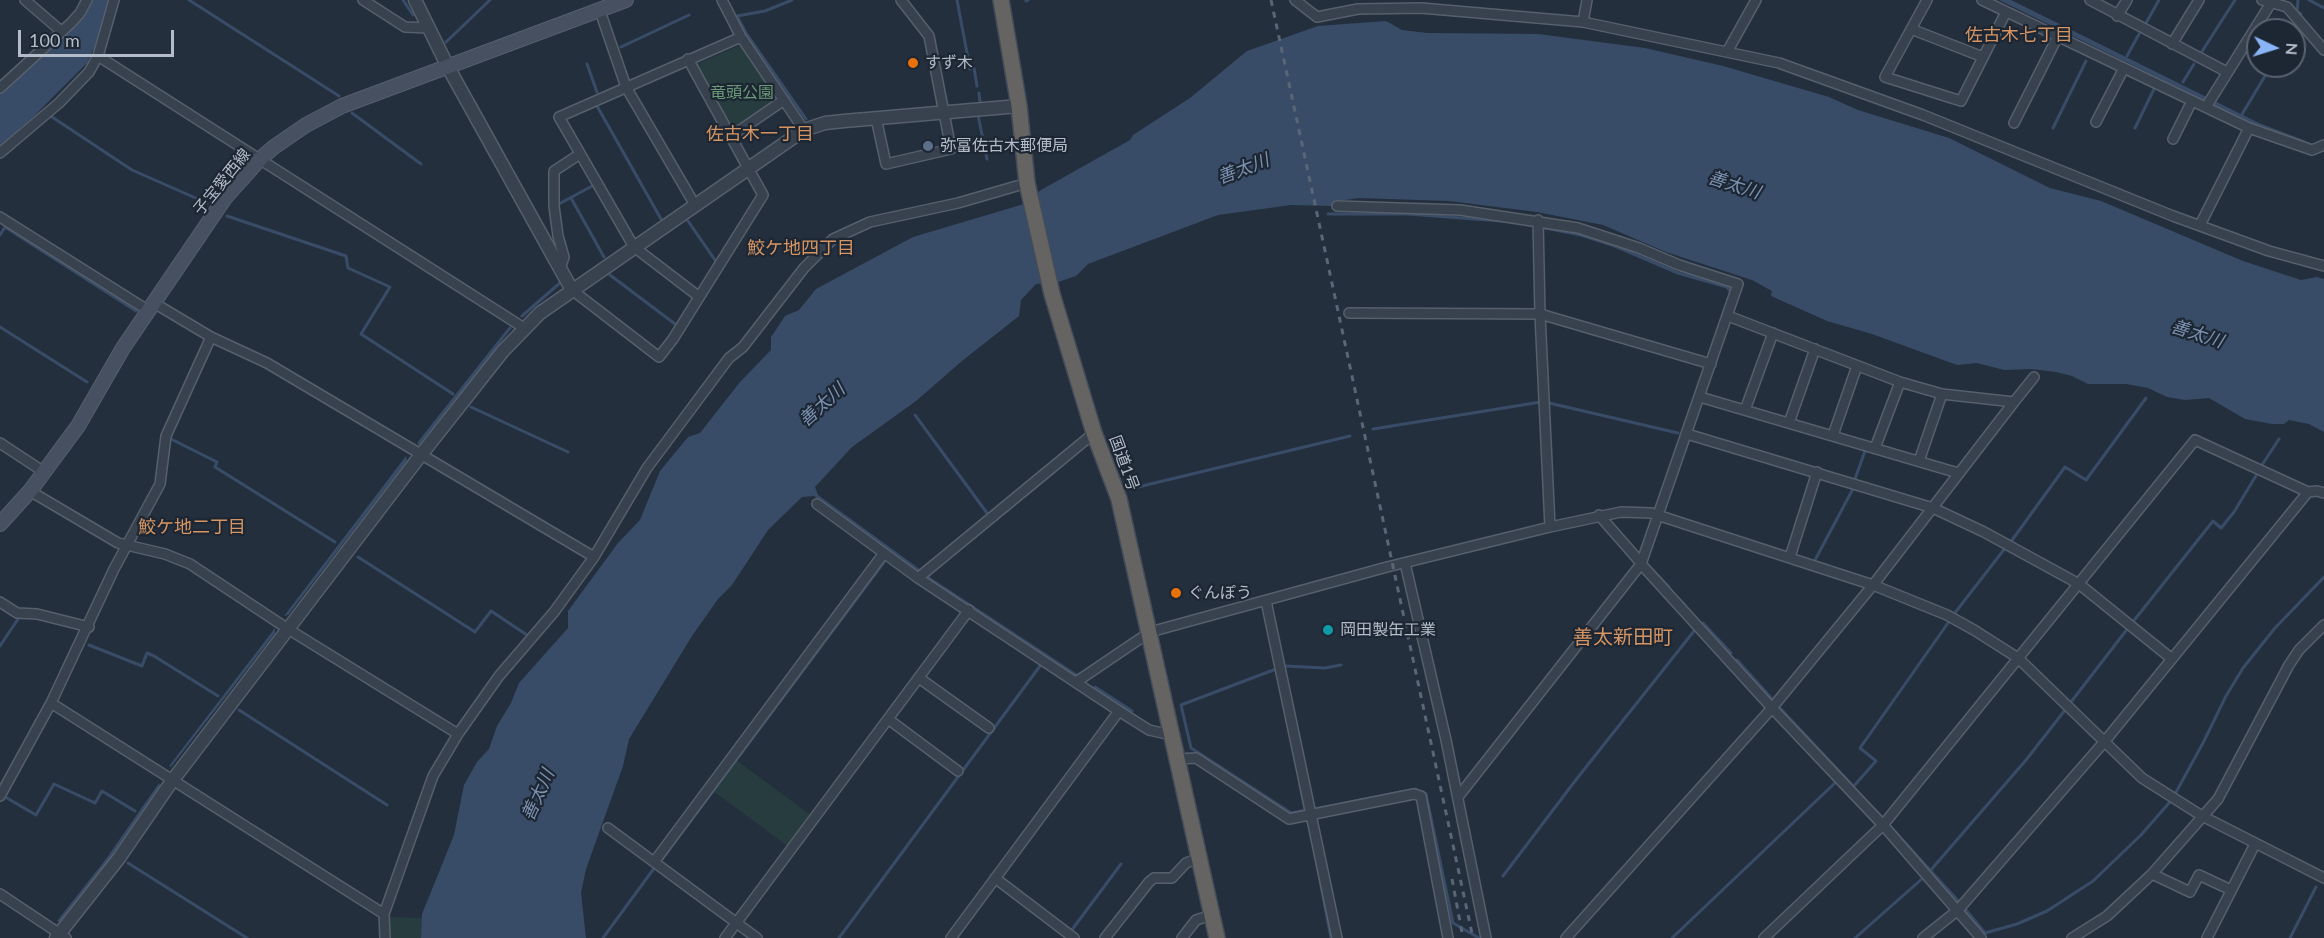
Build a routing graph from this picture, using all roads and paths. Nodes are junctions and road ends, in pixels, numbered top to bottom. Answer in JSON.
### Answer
{"nodes":[{"id":1,"x":25,"y":0,"type":"edge"},
{"id":2,"x":87,"y":0,"type":"edge"},
{"id":3,"x":114,"y":0,"type":"edge"},
{"id":4,"x":363,"y":0,"type":"edge"},
{"id":5,"x":415,"y":0,"type":"edge"},
{"id":6,"x":626,"y":0,"type":"edge"},
{"id":7,"x":722,"y":0,"type":"edge"},
{"id":8,"x":901,"y":0,"type":"edge"},
{"id":9,"x":1001,"y":0,"type":"edge"},
{"id":10,"x":1295,"y":0,"type":"edge"},
{"id":11,"x":1587,"y":0,"type":"edge"},
{"id":12,"x":1756,"y":0,"type":"edge"},
{"id":13,"x":1927,"y":0,"type":"edge"},
{"id":14,"x":1982,"y":0,"type":"edge"},
{"id":15,"x":2090,"y":0,"type":"edge"},
{"id":16,"x":2127,"y":0,"type":"edge"},
{"id":17,"x":2199,"y":0,"type":"edge"},
{"id":18,"x":2266,"y":2,"type":"edge"},
{"id":19,"x":1361,"y":4,"type":"edge"},
{"id":20,"x":1424,"y":4,"type":"edge"},
{"id":21,"x":2289,"y":4,"type":"edge"},
{"id":22,"x":600,"y":11,"type":"junction"},
{"id":23,"x":2006,"y":12,"type":"junction"},
{"id":24,"x":2117,"y":16,"type":"junction"},
{"id":25,"x":1583,"y":22,"type":"junction"},
{"id":26,"x":429,"y":28,"type":"junction"},
{"id":27,"x":1911,"y":29,"type":"junction"},
{"id":28,"x":61,"y":31,"type":"junction"},
{"id":29,"x":2058,"y":36,"type":"junction"},
{"id":30,"x":741,"y":37,"type":"junction"},
{"id":31,"x":2172,"y":44,"type":"junction"},
{"id":32,"x":2324,"y":50,"type":"edge"},
{"id":33,"x":1727,"y":52,"type":"junction"},
{"id":34,"x":98,"y":56,"type":"junction"},
{"id":35,"x":1983,"y":57,"type":"junction"},
{"id":36,"x":688,"y":59,"type":"junction"},
{"id":37,"x":448,"y":67,"type":"junction"},
{"id":38,"x":2124,"y":68,"type":"junction"},
{"id":39,"x":2227,"y":72,"type":"junction"},
{"id":40,"x":626,"y":87,"type":"junction"},
{"id":41,"x":0,"y":88,"type":"edge"},
{"id":42,"x":784,"y":100,"type":"junction"},
{"id":43,"x":2192,"y":101,"type":"junction"},
{"id":44,"x":2208,"y":103,"type":"junction"},
{"id":45,"x":1019,"y":106,"type":"junction"},
{"id":46,"x":944,"y":111,"type":"junction"},
{"id":47,"x":876,"y":118,"type":"junction"},
{"id":48,"x":2014,"y":123,"type":"dead end"},
{"id":49,"x":2096,"y":123,"type":"dead end"},
{"id":50,"x":2249,"y":128,"type":"junction"},
{"id":51,"x":804,"y":130,"type":"junction"},
{"id":52,"x":730,"y":137,"type":"junction"},
{"id":53,"x":2173,"y":139,"type":"dead end"},
{"id":54,"x":2324,"y":145,"type":"edge"},
{"id":55,"x":0,"y":153,"type":"edge"},
{"id":56,"x":580,"y":154,"type":"junction"},
{"id":57,"x":261,"y":159,"type":"junction"},
{"id":58,"x":747,"y":168,"type":"junction"},
{"id":59,"x":1027,"y":183,"type":"junction"},
{"id":60,"x":695,"y":205,"type":"junction"},
{"id":61,"x":1337,"y":206,"type":"dead end"},
{"id":62,"x":0,"y":217,"type":"edge"},
{"id":63,"x":1538,"y":220,"type":"junction"},
{"id":64,"x":2200,"y":225,"type":"junction"},
{"id":65,"x":634,"y":247,"type":"junction"},
{"id":66,"x":2324,"y":266,"type":"edge"},
{"id":67,"x":560,"y":269,"type":"junction"},
{"id":68,"x":572,"y":290,"type":"junction"},
{"id":69,"x":698,"y":296,"type":"junction"},
{"id":70,"x":152,"y":307,"type":"junction"},
{"id":71,"x":1349,"y":313,"type":"dead end"},
{"id":72,"x":1540,"y":314,"type":"junction"},
{"id":73,"x":1728,"y":316,"type":"junction"},
{"id":74,"x":524,"y":328,"type":"junction"},
{"id":75,"x":1773,"y":333,"type":"junction"},
{"id":76,"x":211,"y":337,"type":"junction"},
{"id":77,"x":1815,"y":349,"type":"junction"},
{"id":78,"x":1711,"y":364,"type":"junction"},
{"id":79,"x":1857,"y":366,"type":"junction"},
{"id":80,"x":2034,"y":378,"type":"dead end"},
{"id":81,"x":1900,"y":382,"type":"junction"},
{"id":82,"x":1942,"y":394,"type":"junction"},
{"id":83,"x":1700,"y":397,"type":"junction"},
{"id":84,"x":2014,"y":402,"type":"junction"},
{"id":85,"x":1745,"y":410,"type":"junction"},
{"id":86,"x":1789,"y":423,"type":"junction"},
{"id":87,"x":1094,"y":433,"type":"junction"},
{"id":88,"x":1687,"y":434,"type":"junction"},
{"id":89,"x":1833,"y":435,"type":"junction"},
{"id":90,"x":0,"y":443,"type":"edge"},
{"id":91,"x":1875,"y":448,"type":"junction"},
{"id":92,"x":420,"y":456,"type":"junction"},
{"id":93,"x":1919,"y":460,"type":"junction"},
{"id":94,"x":44,"y":472,"type":"junction"},
{"id":95,"x":1817,"y":472,"type":"junction"},
{"id":96,"x":1958,"y":473,"type":"junction"},
{"id":97,"x":30,"y":491,"type":"junction"},
{"id":98,"x":2308,"y":492,"type":"junction"},
{"id":99,"x":2324,"y":493,"type":"edge"},
{"id":100,"x":817,"y":504,"type":"dead end"},
{"id":101,"x":1934,"y":508,"type":"junction"},
{"id":102,"x":1599,"y":515,"type":"junction"},
{"id":103,"x":1659,"y":515,"type":"junction"},
{"id":104,"x":0,"y":524,"type":"edge"},
{"id":105,"x":1550,"y":526,"type":"junction"},
{"id":106,"x":127,"y":544,"type":"junction"},
{"id":107,"x":884,"y":553,"type":"junction"},
{"id":108,"x":594,"y":557,"type":"junction"},
{"id":109,"x":1790,"y":557,"type":"junction"},
{"id":110,"x":1404,"y":563,"type":"junction"},
{"id":111,"x":1641,"y":563,"type":"junction"},
{"id":112,"x":918,"y":578,"type":"junction"},
{"id":113,"x":2079,"y":584,"type":"junction"},
{"id":114,"x":1873,"y":585,"type":"junction"},
{"id":115,"x":1266,"y":601,"type":"junction"},
{"id":116,"x":0,"y":602,"type":"edge"},
{"id":117,"x":969,"y":610,"type":"junction"},
{"id":118,"x":2324,"y":625,"type":"edge"},
{"id":119,"x":89,"y":627,"type":"junction"},
{"id":120,"x":288,"y":629,"type":"junction"},
{"id":121,"x":1149,"y":632,"type":"junction"},
{"id":122,"x":2018,"y":658,"type":"junction"},
{"id":123,"x":2172,"y":659,"type":"junction"},
{"id":124,"x":919,"y":678,"type":"junction"},
{"id":125,"x":1076,"y":682,"type":"junction"},
{"id":126,"x":51,"y":703,"type":"junction"},
{"id":127,"x":1772,"y":708,"type":"junction"},
{"id":128,"x":1119,"y":711,"type":"junction"},
{"id":129,"x":888,"y":719,"type":"junction"},
{"id":130,"x":989,"y":728,"type":"dead end"},
{"id":131,"x":458,"y":734,"type":"junction"},
{"id":132,"x":1171,"y":735,"type":"junction"},
{"id":133,"x":2105,"y":741,"type":"junction"},
{"id":134,"x":1176,"y":759,"type":"junction"},
{"id":135,"x":958,"y":771,"type":"dead end"},
{"id":136,"x":172,"y":781,"type":"junction"},
{"id":137,"x":0,"y":796,"type":"edge"},
{"id":138,"x":1458,"y":797,"type":"junction"},
{"id":139,"x":1312,"y":816,"type":"junction"},
{"id":140,"x":2202,"y":816,"type":"junction"},
{"id":141,"x":1883,"y":825,"type":"junction"},
{"id":142,"x":608,"y":828,"type":"dead end"},
{"id":143,"x":2255,"y":844,"type":"junction"},
{"id":144,"x":1199,"y":858,"type":"junction"},
{"id":145,"x":654,"y":862,"type":"junction"},
{"id":146,"x":2152,"y":874,"type":"junction"},
{"id":147,"x":995,"y":878,"type":"junction"},
{"id":148,"x":2324,"y":878,"type":"edge"},
{"id":149,"x":2231,"y":890,"type":"junction"},
{"id":150,"x":0,"y":894,"type":"edge"},
{"id":151,"x":1958,"y":910,"type":"junction"},
{"id":152,"x":384,"y":914,"type":"junction"},
{"id":153,"x":1212,"y":915,"type":"junction"},
{"id":154,"x":736,"y":922,"type":"junction"},
{"id":155,"x":60,"y":937,"type":"edge"},
{"id":156,"x":385,"y":938,"type":"edge"},
{"id":157,"x":725,"y":938,"type":"edge"},
{"id":158,"x":757,"y":938,"type":"edge"},
{"id":159,"x":951,"y":938,"type":"edge"},
{"id":160,"x":1074,"y":938,"type":"edge"},
{"id":161,"x":1105,"y":938,"type":"edge"},
{"id":162,"x":1182,"y":938,"type":"edge"},
{"id":163,"x":1216,"y":938,"type":"edge"},
{"id":164,"x":1337,"y":938,"type":"edge"},
{"id":165,"x":1449,"y":938,"type":"edge"},
{"id":166,"x":1486,"y":938,"type":"edge"},
{"id":167,"x":1566,"y":938,"type":"edge"},
{"id":168,"x":1764,"y":938,"type":"edge"},
{"id":169,"x":1923,"y":938,"type":"edge"},
{"id":170,"x":1981,"y":938,"type":"edge"},
{"id":171,"x":2072,"y":938,"type":"edge"},
{"id":172,"x":2207,"y":938,"type":"edge"}],
"edges":[{"from":1,"to":28,"type":"street"},
{"from":2,"to":28,"type":"street"},
{"from":3,"to":34,"type":"street"},
{"from":4,"to":26,"type":"street"},
{"from":5,"to":26,"type":"street"},
{"from":6,"to":22,"type":"main road","name":"子宝愛西線"},
{"from":7,"to":30,"type":"street"},
{"from":8,"to":46,"type":"street"},
{"from":9,"to":45,"type":"highway","name":"国道1号"},
{"from":10,"to":19,"type":"street"},
{"from":11,"to":25,"type":"street"},
{"from":12,"to":33,"type":"street"},
{"from":13,"to":27,"type":"street"},
{"from":14,"to":23,"type":"street"},
{"from":15,"to":24,"type":"street"},
{"from":16,"to":24,"type":"street"},
{"from":17,"to":31,"type":"street"},
{"from":18,"to":21,"type":"street"},
{"from":18,"to":39,"type":"street"},
{"from":19,"to":20,"type":"street"},
{"from":20,"to":25,"type":"street"},
{"from":21,"to":32,"type":"street"},
{"from":22,"to":37,"type":"main road","name":"子宝愛西線"},
{"from":22,"to":40,"type":"street"},
{"from":23,"to":29,"type":"street"},
{"from":23,"to":35,"type":"street"},
{"from":24,"to":31,"type":"street"},
{"from":25,"to":33,"type":"street"},
{"from":26,"to":37,"type":"street"},
{"from":27,"to":35,"type":"street"},
{"from":27,"to":35,"type":"street"},
{"from":28,"to":41,"type":"street"},
{"from":29,"to":38,"type":"street"},
{"from":29,"to":48,"type":"street"},
{"from":30,"to":36,"type":"street"},
{"from":30,"to":42,"type":"street"},
{"from":31,"to":39,"type":"street"},
{"from":33,"to":64,"type":"street"},
{"from":34,"to":55,"type":"street"},
{"from":34,"to":57,"type":"street"},
{"from":36,"to":40,"type":"street"},
{"from":36,"to":52,"type":"street"},
{"from":37,"to":57,"type":"main road","name":"子宝愛西線"},
{"from":37,"to":67,"type":"street"},
{"from":38,"to":43,"type":"street"},
{"from":38,"to":49,"type":"street"},
{"from":39,"to":44,"type":"street"},
{"from":40,"to":56,"type":"street"},
{"from":40,"to":60,"type":"street"},
{"from":42,"to":51,"type":"street"},
{"from":42,"to":52,"type":"street"},
{"from":43,"to":44,"type":"street"},
{"from":43,"to":53,"type":"street"},
{"from":44,"to":50,"type":"street"},
{"from":45,"to":46,"type":"street"},
{"from":45,"to":59,"type":"highway","name":"国道1号"},
{"from":46,"to":47,"type":"street"},
{"from":46,"to":47,"type":"street"},
{"from":47,"to":51,"type":"street"},
{"from":50,"to":54,"type":"street"},
{"from":50,"to":64,"type":"street"},
{"from":51,"to":58,"type":"street"},
{"from":52,"to":58,"type":"street"},
{"from":56,"to":65,"type":"street"},
{"from":56,"to":67,"type":"street"},
{"from":57,"to":70,"type":"main road","name":"子宝愛西線"},
{"from":57,"to":74,"type":"street"},
{"from":58,"to":60,"type":"street"},
{"from":58,"to":69,"type":"street"},
{"from":59,"to":87,"type":"highway","name":"国道1号"},
{"from":59,"to":108,"type":"street"},
{"from":60,"to":65,"type":"street"},
{"from":61,"to":63,"type":"street"},
{"from":62,"to":70,"type":"street"},
{"from":63,"to":72,"type":"street"},
{"from":63,"to":73,"type":"street"},
{"from":64,"to":66,"type":"street"},
{"from":65,"to":68,"type":"street"},
{"from":65,"to":69,"type":"street"},
{"from":67,"to":68,"type":"street"},
{"from":68,"to":69,"type":"street"},
{"from":68,"to":74,"type":"street"},
{"from":70,"to":76,"type":"street"},
{"from":70,"to":94,"type":"main road","name":"子宝愛西線"},
{"from":71,"to":72,"type":"street"},
{"from":72,"to":78,"type":"street"},
{"from":72,"to":105,"type":"street"},
{"from":73,"to":75,"type":"street"},
{"from":73,"to":78,"type":"street"},
{"from":74,"to":92,"type":"street"},
{"from":75,"to":77,"type":"street"},
{"from":75,"to":85,"type":"street"},
{"from":76,"to":92,"type":"street"},
{"from":76,"to":106,"type":"street"},
{"from":77,"to":79,"type":"street"},
{"from":77,"to":86,"type":"street"},
{"from":78,"to":83,"type":"street"},
{"from":79,"to":81,"type":"street"},
{"from":79,"to":89,"type":"street"},
{"from":80,"to":84,"type":"street"},
{"from":81,"to":82,"type":"street"},
{"from":81,"to":91,"type":"street"},
{"from":82,"to":84,"type":"street"},
{"from":82,"to":93,"type":"street"},
{"from":83,"to":85,"type":"street"},
{"from":83,"to":88,"type":"street"},
{"from":84,"to":96,"type":"street"},
{"from":85,"to":86,"type":"street"},
{"from":86,"to":89,"type":"street"},
{"from":87,"to":112,"type":"street"},
{"from":87,"to":121,"type":"highway","name":"国道1号"},
{"from":88,"to":95,"type":"street"},
{"from":88,"to":103,"type":"street"},
{"from":89,"to":91,"type":"street"},
{"from":90,"to":94,"type":"street"},
{"from":91,"to":93,"type":"street"},
{"from":92,"to":108,"type":"street"},
{"from":92,"to":120,"type":"street"},
{"from":93,"to":96,"type":"street"},
{"from":94,"to":97,"type":"main road","name":"子宝愛西線"},
{"from":95,"to":101,"type":"street"},
{"from":95,"to":109,"type":"street"},
{"from":96,"to":101,"type":"street"},
{"from":97,"to":104,"type":"main road","name":"子宝愛西線"},
{"from":97,"to":106,"type":"street"},
{"from":98,"to":99,"type":"street"},
{"from":98,"to":113,"type":"street"},
{"from":98,"to":123,"type":"street"},
{"from":100,"to":107,"type":"street"},
{"from":101,"to":113,"type":"street"},
{"from":101,"to":114,"type":"street"},
{"from":102,"to":103,"type":"street"},
{"from":102,"to":105,"type":"street"},
{"from":102,"to":111,"type":"street"},
{"from":103,"to":109,"type":"street"},
{"from":103,"to":111,"type":"street"},
{"from":105,"to":110,"type":"street"},
{"from":106,"to":119,"type":"street"},
{"from":106,"to":120,"type":"street"},
{"from":107,"to":112,"type":"street"},
{"from":107,"to":145,"type":"street"},
{"from":108,"to":131,"type":"street"},
{"from":109,"to":114,"type":"street"},
{"from":110,"to":115,"type":"street"},
{"from":110,"to":138,"type":"street"},
{"from":111,"to":127,"type":"street"},
{"from":111,"to":138,"type":"street"},
{"from":112,"to":117,"type":"street"},
{"from":113,"to":122,"type":"street"},
{"from":113,"to":123,"type":"street"},
{"from":114,"to":122,"type":"street"},
{"from":114,"to":127,"type":"street"},
{"from":115,"to":121,"type":"street"},
{"from":115,"to":139,"type":"street"},
{"from":116,"to":119,"type":"street"},
{"from":117,"to":124,"type":"street"},
{"from":117,"to":125,"type":"street"},
{"from":118,"to":140,"type":"street"},
{"from":119,"to":126,"type":"street"},
{"from":120,"to":131,"type":"street"},
{"from":120,"to":136,"type":"street"},
{"from":121,"to":125,"type":"street"},
{"from":121,"to":132,"type":"highway","name":"国道1号"},
{"from":122,"to":133,"type":"street"},
{"from":122,"to":141,"type":"street"},
{"from":123,"to":133,"type":"street"},
{"from":124,"to":129,"type":"street"},
{"from":124,"to":130,"type":"street"},
{"from":125,"to":128,"type":"street"},
{"from":126,"to":136,"type":"street"},
{"from":126,"to":137,"type":"street"},
{"from":127,"to":141,"type":"street"},
{"from":127,"to":167,"type":"street"},
{"from":128,"to":132,"type":"street"},
{"from":128,"to":147,"type":"street"},
{"from":129,"to":135,"type":"street"},
{"from":129,"to":154,"type":"street"},
{"from":131,"to":152,"type":"street"},
{"from":132,"to":134,"type":"highway","name":"国道1号"},
{"from":133,"to":140,"type":"street"},
{"from":133,"to":151,"type":"street"},
{"from":134,"to":139,"type":"street"},
{"from":134,"to":144,"type":"highway","name":"国道1号"},
{"from":136,"to":152,"type":"street"},
{"from":136,"to":155,"type":"street"},
{"from":138,"to":166,"type":"street"},
{"from":139,"to":164,"type":"street"},
{"from":139,"to":165,"type":"street"},
{"from":140,"to":143,"type":"street"},
{"from":140,"to":146,"type":"street"},
{"from":141,"to":151,"type":"street"},
{"from":141,"to":168,"type":"street"},
{"from":142,"to":145,"type":"street"},
{"from":143,"to":148,"type":"street"},
{"from":143,"to":149,"type":"street"},
{"from":144,"to":153,"type":"highway","name":"国道1号"},
{"from":144,"to":161,"type":"street"},
{"from":145,"to":154,"type":"street"},
{"from":146,"to":149,"type":"street"},
{"from":146,"to":171,"type":"street"},
{"from":147,"to":159,"type":"street"},
{"from":147,"to":160,"type":"street"},
{"from":149,"to":172,"type":"street"},
{"from":150,"to":155,"type":"street"},
{"from":151,"to":169,"type":"street"},
{"from":151,"to":170,"type":"street"},
{"from":152,"to":156,"type":"street"},
{"from":153,"to":162,"type":"street"},
{"from":153,"to":163,"type":"highway","name":"国道1号"},
{"from":154,"to":157,"type":"street"},
{"from":154,"to":158,"type":"street"}]}
